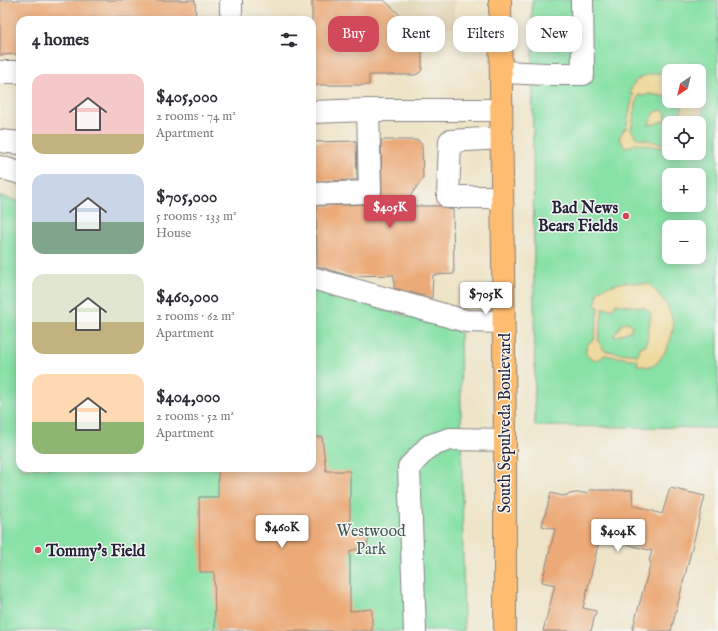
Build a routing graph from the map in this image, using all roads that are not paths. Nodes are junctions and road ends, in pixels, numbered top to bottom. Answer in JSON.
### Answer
{"nodes":[{"id":1,"x":500,"y":0,"type":"edge"},
{"id":2,"x":582,"y":0,"type":"edge"},
{"id":3,"x":0,"y":72,"type":"edge"},
{"id":4,"x":16,"y":72,"type":"edge"},
{"id":5,"x":501,"y":72,"type":"junction"},
{"id":6,"x":368,"y":110,"type":"junction"},
{"id":7,"x":501,"y":110,"type":"junction"},
{"id":8,"x":316,"y":112,"type":"edge"},
{"id":9,"x":502,"y":138,"type":"junction"},
{"id":10,"x":0,"y":141,"type":"edge"},
{"id":11,"x":16,"y":143,"type":"edge"},
{"id":12,"x":0,"y":167,"type":"edge"},
{"id":13,"x":16,"y":172,"type":"edge"},
{"id":14,"x":316,"y":194,"type":"edge"},
{"id":15,"x":501,"y":197,"type":"junction"},
{"id":16,"x":316,"y":279,"type":"edge"},
{"id":17,"x":503,"y":322,"type":"junction"},
{"id":18,"x":505,"y":440,"type":"junction"},
{"id":19,"x":415,"y":631,"type":"edge"},
{"id":20,"x":505,"y":631,"type":"edge"}],
"edges":[{"from":1,"to":5,"type":"main road","name":"South Sepulveda Boulevard"},
{"from":2,"to":5,"type":"lane"},
{"from":3,"to":4,"type":"lane"},
{"from":5,"to":7,"type":"main road","name":"South Sepulveda Boulevard"},
{"from":6,"to":7,"type":"lane"},
{"from":6,"to":8,"type":"lane"},
{"from":6,"to":14,"type":"lane"},
{"from":7,"to":9,"type":"main road","name":"South Sepulveda Boulevard"},
{"from":9,"to":15,"type":"main road","name":"South Sepulveda Boulevard"},
{"from":9,"to":15,"type":"lane"},
{"from":10,"to":11,"type":"lane"},
{"from":12,"to":13,"type":"lane"},
{"from":15,"to":17,"type":"main road","name":"South Sepulveda Boulevard"},
{"from":16,"to":17,"type":"lane"},
{"from":17,"to":18,"type":"main road","name":"South Sepulveda Boulevard"},
{"from":18,"to":19,"type":"lane"},
{"from":18,"to":20,"type":"main road","name":"South Sepulveda Boulevard"}]}
